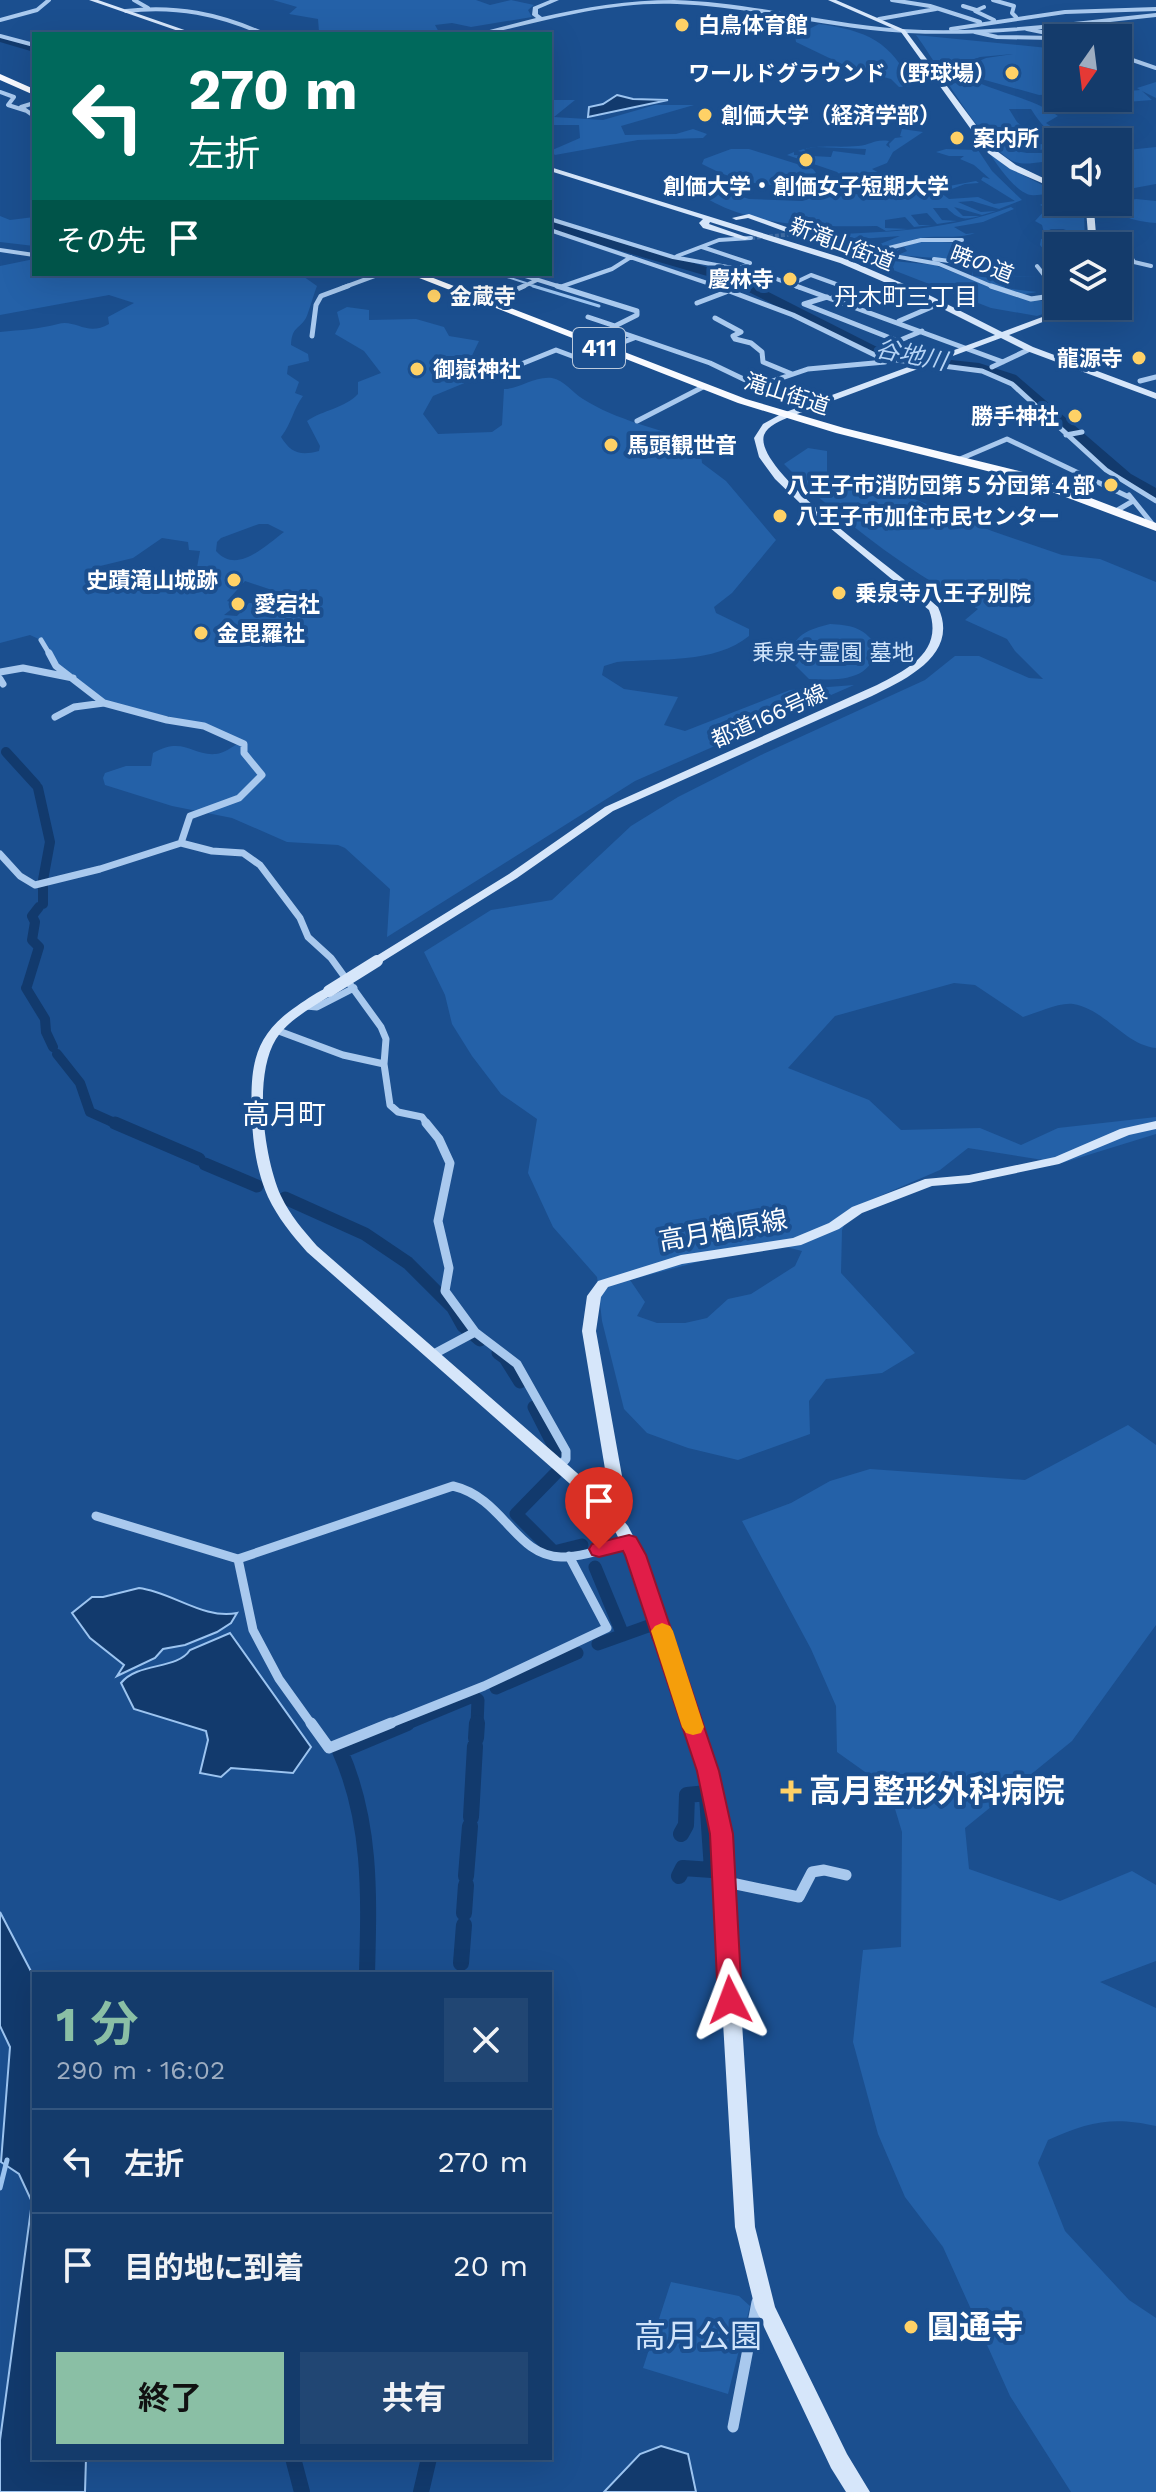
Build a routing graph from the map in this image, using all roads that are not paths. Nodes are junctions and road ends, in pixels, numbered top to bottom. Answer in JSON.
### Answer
{"nodes":[{"id":1,"x":49,"y":0,"type":"edge"},
{"id":2,"x":83,"y":0,"type":"edge"},
{"id":3,"x":134,"y":0,"type":"edge"},
{"id":4,"x":831,"y":0,"type":"edge"},
{"id":5,"x":892,"y":0,"type":"edge"},
{"id":6,"x":993,"y":0,"type":"edge"},
{"id":7,"x":554,"y":1,"type":"edge"},
{"id":8,"x":93,"y":2,"type":"edge"},
{"id":9,"x":978,"y":3,"type":"dead end"},
{"id":10,"x":963,"y":6,"type":"dead end"},
{"id":11,"x":148,"y":8,"type":"junction"},
{"id":12,"x":937,"y":8,"type":"junction"},
{"id":13,"x":976,"y":10,"type":"junction"},
{"id":14,"x":126,"y":11,"type":"junction"},
{"id":15,"x":1156,"y":12,"type":"edge"},
{"id":16,"x":1016,"y":17,"type":"junction"},
{"id":17,"x":552,"y":18,"type":"junction"},
{"id":18,"x":879,"y":19,"type":"junction"},
{"id":19,"x":0,"y":20,"type":"edge"},
{"id":20,"x":542,"y":20,"type":"junction"},
{"id":21,"x":995,"y":21,"type":"junction"},
{"id":22,"x":984,"y":23,"type":"junction"},
{"id":23,"x":951,"y":29,"type":"dead end"},
{"id":24,"x":1027,"y":29,"type":"junction"},
{"id":25,"x":1015,"y":30,"type":"junction"},
{"id":26,"x":258,"y":31,"type":"joint"},
{"id":27,"x":903,"y":31,"type":"junction"},
{"id":28,"x":177,"y":32,"type":"edge"},
{"id":29,"x":187,"y":32,"type":"edge"},
{"id":30,"x":255,"y":32,"type":"edge"},
{"id":31,"x":486,"y":32,"type":"edge"},
{"id":32,"x":975,"y":32,"type":"junction"},
{"id":33,"x":1044,"y":32,"type":"edge"},
{"id":34,"x":0,"y":36,"type":"edge"},
{"id":35,"x":1044,"y":38,"type":"edge"},
{"id":36,"x":32,"y":44,"type":"edge"},
{"id":37,"x":1132,"y":60,"type":"edge"},
{"id":38,"x":1156,"y":68,"type":"edge"},
{"id":39,"x":0,"y":77,"type":"edge"},
{"id":40,"x":32,"y":91,"type":"edge"},
{"id":41,"x":0,"y":92,"type":"edge"},
{"id":42,"x":32,"y":104,"type":"edge"},
{"id":43,"x":27,"y":111,"type":"junction"},
{"id":44,"x":32,"y":115,"type":"edge"},
{"id":45,"x":552,"y":168,"type":"edge"},
{"id":46,"x":552,"y":168,"type":"edge"},
{"id":47,"x":552,"y":168,"type":"edge"},
{"id":48,"x":552,"y":168,"type":"edge"},
{"id":49,"x":1044,"y":181,"type":"edge"},
{"id":50,"x":736,"y":218,"type":"junction"},
{"id":51,"x":552,"y":220,"type":"edge"},
{"id":52,"x":707,"y":220,"type":"junction"},
{"id":53,"x":552,"y":231,"type":"edge"},
{"id":54,"x":789,"y":231,"type":"dead end"},
{"id":55,"x":748,"y":238,"type":"joint"},
{"id":56,"x":962,"y":240,"type":"dead end"},
{"id":57,"x":810,"y":241,"type":"junction"},
{"id":58,"x":701,"y":246,"type":"junction"},
{"id":59,"x":0,"y":250,"type":"edge"},
{"id":60,"x":644,"y":250,"type":"junction"},
{"id":61,"x":873,"y":251,"type":"junction"},
{"id":62,"x":32,"y":255,"type":"edge"},
{"id":63,"x":632,"y":256,"type":"junction"},
{"id":64,"x":677,"y":256,"type":"junction"},
{"id":65,"x":1132,"y":259,"type":"edge"},
{"id":66,"x":906,"y":261,"type":"junction"},
{"id":67,"x":957,"y":262,"type":"dead end"},
{"id":68,"x":1037,"y":266,"type":"dead end"},
{"id":69,"x":1151,"y":266,"type":"dead end"},
{"id":70,"x":740,"y":269,"type":"junction"},
{"id":71,"x":1044,"y":275,"type":"edge"},
{"id":72,"x":375,"y":276,"type":"edge"},
{"id":73,"x":419,"y":276,"type":"edge"},
{"id":74,"x":525,"y":276,"type":"edge"},
{"id":75,"x":538,"y":280,"type":"junction"},
{"id":76,"x":792,"y":284,"type":"junction"},
{"id":77,"x":560,"y":287,"type":"junction"},
{"id":78,"x":727,"y":292,"type":"junction"},
{"id":79,"x":830,"y":297,"type":"junction"},
{"id":80,"x":1044,"y":300,"type":"edge"},
{"id":81,"x":487,"y":303,"type":"junction"},
{"id":82,"x":697,"y":303,"type":"dead end"},
{"id":83,"x":953,"y":305,"type":"junction"},
{"id":84,"x":934,"y":306,"type":"junction"},
{"id":85,"x":588,"y":317,"type":"dead end"},
{"id":86,"x":715,"y":318,"type":"dead end"},
{"id":87,"x":1044,"y":320,"type":"edge"},
{"id":88,"x":973,"y":321,"type":"junction"},
{"id":89,"x":844,"y":322,"type":"junction"},
{"id":90,"x":898,"y":322,"type":"junction"},
{"id":91,"x":615,"y":326,"type":"junction"},
{"id":92,"x":819,"y":328,"type":"junction"},
{"id":93,"x":922,"y":331,"type":"junction"},
{"id":94,"x":1006,"y":334,"type":"junction"},
{"id":95,"x":312,"y":336,"type":"dead end"},
{"id":96,"x":635,"y":338,"type":"junction"},
{"id":97,"x":1041,"y":347,"type":"junction"},
{"id":98,"x":603,"y":349,"type":"junction"},
{"id":99,"x":969,"y":349,"type":"junction"},
{"id":100,"x":1030,"y":349,"type":"junction"},
{"id":101,"x":890,"y":361,"type":"junction"},
{"id":102,"x":1003,"y":362,"type":"junction"},
{"id":103,"x":925,"y":366,"type":"junction"},
{"id":104,"x":992,"y":367,"type":"dead end"},
{"id":105,"x":792,"y":374,"type":"junction"},
{"id":106,"x":489,"y":377,"type":"dead end"},
{"id":107,"x":1156,"y":377,"type":"edge"},
{"id":108,"x":1140,"y":381,"type":"junction"},
{"id":109,"x":761,"y":385,"type":"junction"},
{"id":110,"x":703,"y":387,"type":"junction"},
{"id":111,"x":1156,"y":394,"type":"edge"},
{"id":112,"x":806,"y":409,"type":"junction"},
{"id":113,"x":786,"y":415,"type":"junction"},
{"id":114,"x":637,"y":421,"type":"dead end"},
{"id":115,"x":1080,"y":433,"type":"dead end"},
{"id":116,"x":1068,"y":435,"type":"junction"},
{"id":117,"x":960,"y":459,"type":"junction"},
{"id":118,"x":1120,"y":481,"type":"junction"},
{"id":119,"x":1132,"y":500,"type":"junction"},
{"id":120,"x":1156,"y":501,"type":"edge"},
{"id":121,"x":1116,"y":511,"type":"junction"},
{"id":122,"x":1155,"y":526,"type":"edge"},
{"id":123,"x":41,"y":640,"type":"dead end"},
{"id":124,"x":0,"y":672,"type":"edge"},
{"id":125,"x":73,"y":678,"type":"junction"},
{"id":126,"x":104,"y":703,"type":"junction"},
{"id":127,"x":55,"y":717,"type":"dead end"},
{"id":128,"x":181,"y":843,"type":"junction"},
{"id":129,"x":0,"y":854,"type":"edge"},
{"id":130,"x":354,"y":988,"type":"junction"},
{"id":131,"x":306,"y":1006,"type":"junction"},
{"id":132,"x":276,"y":1030,"type":"junction"},
{"id":133,"x":384,"y":1064,"type":"junction"},
{"id":134,"x":1156,"y":1125,"type":"edge"},
{"id":135,"x":475,"y":1332,"type":"junction"},
{"id":136,"x":432,"y":1355,"type":"junction"},
{"id":137,"x":559,"y":1467,"type":"junction"},
{"id":138,"x":591,"y":1494,"type":"junction"},
{"id":139,"x":96,"y":1516,"type":"dead end"},
{"id":140,"x":629,"y":1542,"type":"junction"},
{"id":141,"x":569,"y":1556,"type":"junction"},
{"id":142,"x":238,"y":1559,"type":"junction"},
{"id":143,"x":846,"y":1875,"type":"dead end"},
{"id":144,"x":724,"y":1887,"type":"junction"},
{"id":145,"x":760,"y":2293,"type":"junction"},
{"id":146,"x":733,"y":2427,"type":"dead end"},
{"id":147,"x":859,"y":2492,"type":"edge"}],
"edges":[{"from":1,"to":19,"type":"street"},
{"from":2,"to":8,"type":"main road"},
{"from":3,"to":11,"type":"street"},
{"from":4,"to":18,"type":"main road"},
{"from":5,"to":12,"type":"street"},
{"from":6,"to":16,"type":"street"},
{"from":7,"to":17,"type":"street"},
{"from":7,"to":20,"type":"street"},
{"from":8,"to":14,"type":"main road"},
{"from":8,"to":28,"type":"main road"},
{"from":9,"to":13,"type":"street"},
{"from":10,"to":13,"type":"street"},
{"from":11,"to":14,"type":"street"},
{"from":11,"to":26,"type":"street"},
{"from":12,"to":18,"type":"street"},
{"from":12,"to":22,"type":"street"},
{"from":13,"to":21,"type":"street"},
{"from":14,"to":29,"type":"main road"},
{"from":15,"to":16,"type":"street"},
{"from":15,"to":24,"type":"street"},
{"from":16,"to":21,"type":"street"},
{"from":17,"to":20,"type":"street"},
{"from":17,"to":27,"type":"street"},
{"from":18,"to":27,"type":"main road"},
{"from":20,"to":31,"type":"street"},
{"from":21,"to":22,"type":"street"},
{"from":22,"to":23,"type":"street"},
{"from":22,"to":25,"type":"street"},
{"from":24,"to":25,"type":"street"},
{"from":24,"to":33,"type":"street"},
{"from":25,"to":32,"type":"street"},
{"from":26,"to":30,"type":"street"},
{"from":27,"to":32,"type":"street"},
{"from":27,"to":49,"type":"main road"},
{"from":32,"to":35,"type":"street"},
{"from":34,"to":36,"type":"street"},
{"from":37,"to":38,"type":"street"},
{"from":39,"to":40,"type":"highway"},
{"from":41,"to":43,"type":"street"},
{"from":42,"to":43,"type":"street"},
{"from":43,"to":44,"type":"street"},
{"from":45,"to":50,"type":"main road"},
{"from":46,"to":52,"type":"main road"},
{"from":47,"to":83,"type":"main road","name":"新滝山街道"},
{"from":48,"to":88,"type":"main road","name":"新滝山街道"},
{"from":50,"to":54,"type":"main road"},
{"from":50,"to":57,"type":"main road"},
{"from":51,"to":60,"type":"street"},
{"from":52,"to":55,"type":"main road"},
{"from":52,"to":84,"type":"main road"},
{"from":53,"to":63,"type":"street"},
{"from":55,"to":58,"type":"street"},
{"from":56,"to":61,"type":"street"},
{"from":57,"to":61,"type":"street","name":"暁の道"},
{"from":57,"to":83,"type":"main road"},
{"from":58,"to":64,"type":"street"},
{"from":58,"to":70,"type":"street"},
{"from":59,"to":62,"type":"street"},
{"from":60,"to":63,"type":"street"},
{"from":60,"to":64,"type":"street"},
{"from":61,"to":66,"type":"street","name":"暁の道"},
{"from":63,"to":77,"type":"street"},
{"from":63,"to":78,"type":"street"},
{"from":64,"to":70,"type":"street"},
{"from":65,"to":69,"type":"street"},
{"from":66,"to":67,"type":"street"},
{"from":66,"to":80,"type":"street","name":"暁の道"},
{"from":68,"to":71,"type":"street","name":"暁の道"},
{"from":70,"to":76,"type":"street"},
{"from":72,"to":95,"type":"street"},
{"from":73,"to":81,"type":"highway","name":"滝山街道","number":"411"},
{"from":74,"to":75,"type":"street"},
{"from":75,"to":77,"type":"street"},
{"from":75,"to":81,"type":"street"},
{"from":76,"to":79,"type":"street"},
{"from":76,"to":79,"type":"street"},
{"from":77,"to":91,"type":"street"},
{"from":78,"to":82,"type":"street"},
{"from":78,"to":92,"type":"street"},
{"from":79,"to":89,"type":"street"},
{"from":79,"to":90,"type":"street"},
{"from":81,"to":98,"type":"highway","name":"滝山街道","number":"411"},
{"from":83,"to":94,"type":"main road","name":"新滝山街道"},
{"from":84,"to":88,"type":"main road"},
{"from":84,"to":90,"type":"street"},
{"from":85,"to":91,"type":"street"},
{"from":86,"to":105,"type":"street"},
{"from":87,"to":94,"type":"main road"},
{"from":88,"to":94,"type":"main road","name":"新滝山街道"},
{"from":89,"to":92,"type":"street"},
{"from":89,"to":93,"type":"street"},
{"from":90,"to":93,"type":"street"},
{"from":91,"to":96,"type":"street"},
{"from":92,"to":101,"type":"street"},
{"from":93,"to":99,"type":"street"},
{"from":94,"to":97,"type":"main road","name":"新滝山街道"},
{"from":94,"to":99,"type":"main road"},
{"from":94,"to":100,"type":"main road","name":"新滝山街道"},
{"from":96,"to":98,"type":"street"},
{"from":96,"to":109,"type":"street"},
{"from":97,"to":108,"type":"main road"},
{"from":97,"to":111,"type":"main road","name":"新滝山街道"},
{"from":98,"to":106,"type":"street"},
{"from":98,"to":110,"type":"highway","name":"滝山街道","number":"411"},
{"from":99,"to":102,"type":"street"},
{"from":99,"to":103,"type":"main road"},
{"from":100,"to":102,"type":"street"},
{"from":100,"to":111,"type":"main road","name":"新滝山街道"},
{"from":101,"to":103,"type":"street"},
{"from":101,"to":105,"type":"street"},
{"from":102,"to":104,"type":"street"},
{"from":103,"to":112,"type":"main road"},
{"from":103,"to":116,"type":"street"},
{"from":105,"to":109,"type":"street"},
{"from":107,"to":108,"type":"street"},
{"from":108,"to":111,"type":"main road"},
{"from":109,"to":112,"type":"street"},
{"from":110,"to":113,"type":"highway","name":"滝山街道","number":"411"},
{"from":110,"to":114,"type":"street"},
{"from":112,"to":113,"type":"main road"},
{"from":113,"to":117,"type":"highway","name":"滝山街道","number":"411"},
{"from":113,"to":131,"type":"main road","name":"都道166号線","bridge":true},
{"from":115,"to":116,"type":"street"},
{"from":116,"to":118,"type":"street"},
{"from":117,"to":119,"type":"street"},
{"from":117,"to":121,"type":"highway","name":"滝山街道","number":"411"},
{"from":118,"to":119,"type":"street"},
{"from":118,"to":120,"type":"street"},
{"from":119,"to":121,"type":"street"},
{"from":119,"to":122,"type":"street"},
{"from":121,"to":122,"type":"highway","name":"滝山街道","number":"411"},
{"from":123,"to":125,"type":"street"},
{"from":124,"to":125,"type":"street"},
{"from":125,"to":126,"type":"street"},
{"from":126,"to":127,"type":"street"},
{"from":126,"to":128,"type":"street"},
{"from":128,"to":129,"type":"street"},
{"from":128,"to":130,"type":"street"},
{"from":130,"to":131,"type":"street"},
{"from":130,"to":133,"type":"street"},
{"from":131,"to":132,"type":"main road","name":"都道166号線"},
{"from":132,"to":133,"type":"street"},
{"from":132,"to":136,"type":"main road"},
{"from":133,"to":135,"type":"street"},
{"from":134,"to":138,"type":"main road","name":"高月楢原線"},
{"from":135,"to":136,"type":"street"},
{"from":135,"to":137,"type":"street"},
{"from":136,"to":137,"type":"main road"},
{"from":137,"to":138,"type":"main road"},
{"from":138,"to":140,"type":"main road"},
{"from":139,"to":142,"type":"street"},
{"from":140,"to":141,"type":"street"},
{"from":140,"to":144,"type":"main road"},
{"from":141,"to":142,"type":"street"},
{"from":141,"to":142,"type":"street"},
{"from":143,"to":144,"type":"street"},
{"from":144,"to":145,"type":"main road"},
{"from":145,"to":146,"type":"street"},
{"from":145,"to":147,"type":"main road"}]}
